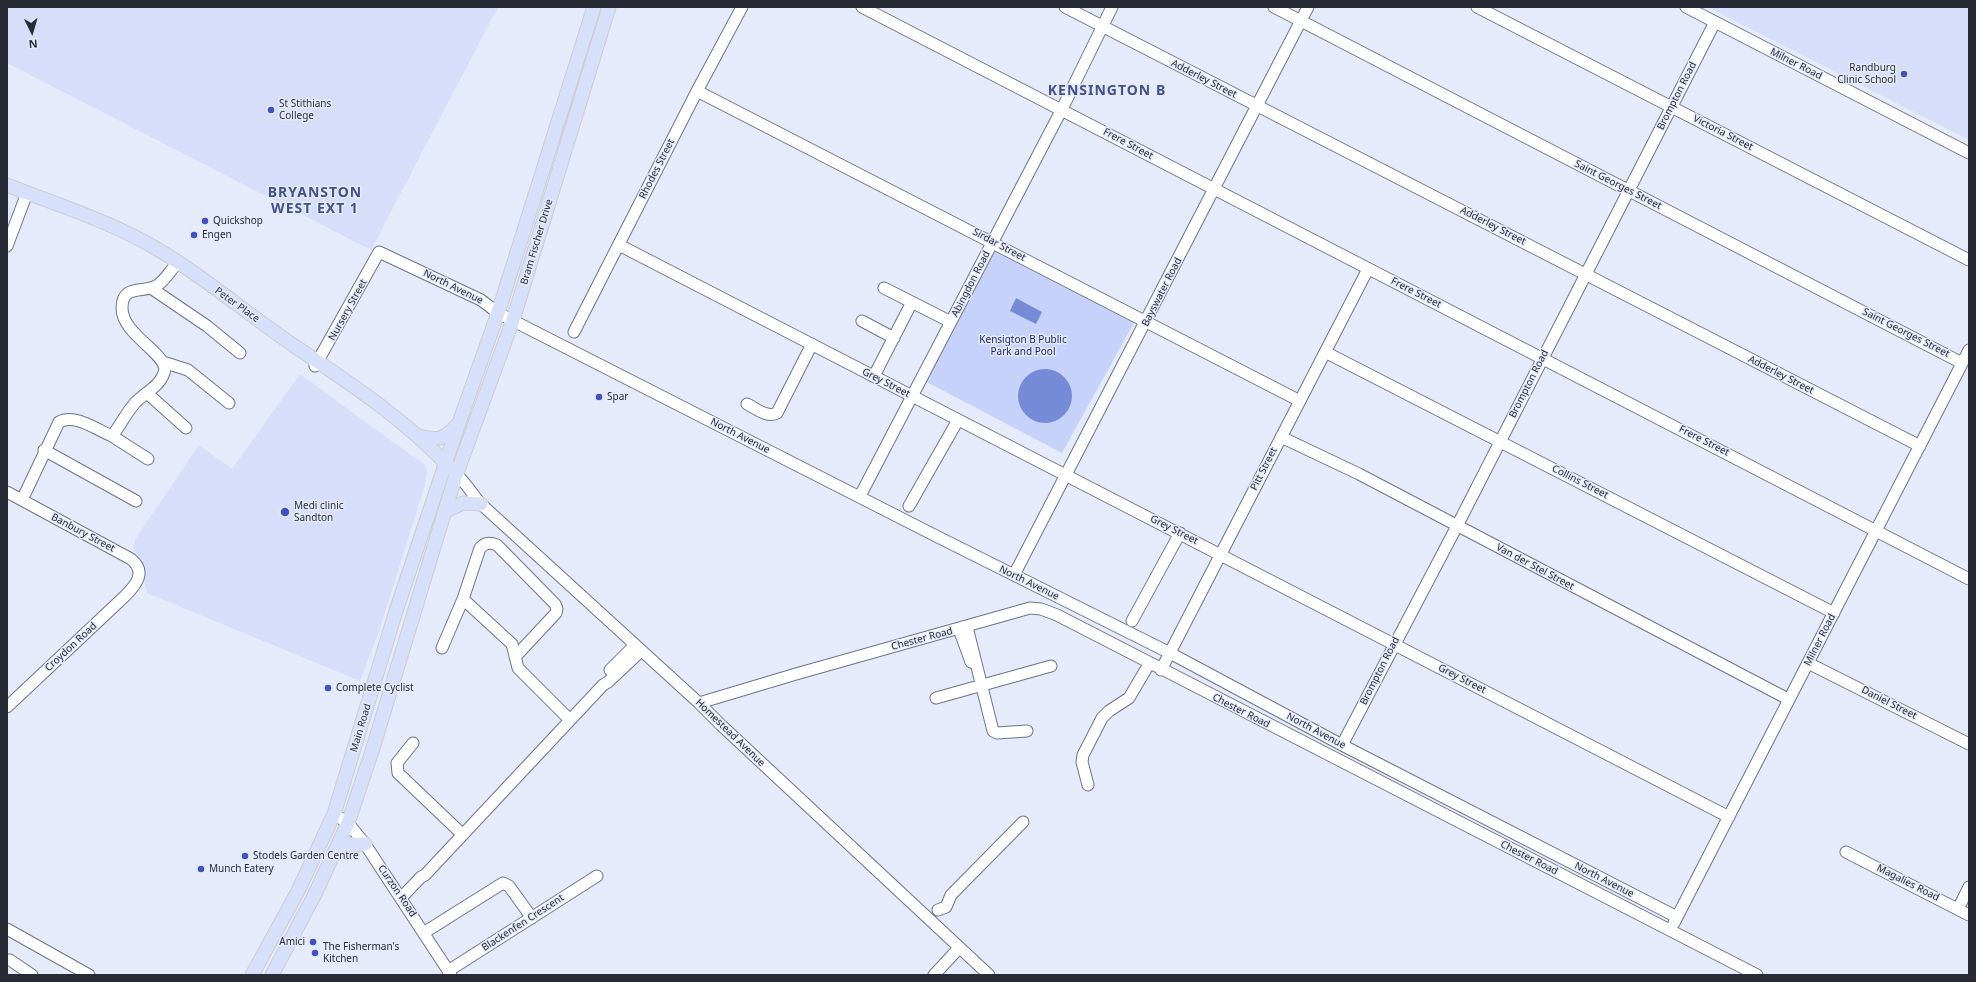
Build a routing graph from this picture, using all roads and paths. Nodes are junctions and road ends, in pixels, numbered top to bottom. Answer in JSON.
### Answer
{"nodes":[{"id":1,"x":594,"y":7,"type":"edge"},
{"id":2,"x":609,"y":7,"type":"edge"},
{"id":3,"x":742,"y":7,"type":"edge"},
{"id":4,"x":862,"y":7,"type":"edge"},
{"id":5,"x":1065,"y":7,"type":"edge"},
{"id":6,"x":1112,"y":7,"type":"edge"},
{"id":7,"x":1274,"y":7,"type":"edge"},
{"id":8,"x":1308,"y":7,"type":"edge"},
{"id":9,"x":1477,"y":7,"type":"edge"},
{"id":10,"x":1686,"y":7,"type":"edge"},
{"id":11,"x":1301,"y":21,"type":"junction"},
{"id":12,"x":1715,"y":22,"type":"junction"},
{"id":13,"x":1102,"y":26,"type":"junction"},
{"id":14,"x":697,"y":91,"type":"junction"},
{"id":15,"x":1257,"y":106,"type":"junction"},
{"id":16,"x":1672,"y":106,"type":"junction"},
{"id":17,"x":1062,"y":109,"type":"junction"},
{"id":18,"x":1969,"y":153,"type":"edge"},
{"id":19,"x":7,"y":184,"type":"edge"},
{"id":20,"x":1214,"y":189,"type":"junction"},
{"id":21,"x":1629,"y":190,"type":"junction"},
{"id":22,"x":7,"y":191,"type":"edge"},
{"id":23,"x":26,"y":196,"type":"junction"},
{"id":24,"x":993,"y":242,"type":"junction"},
{"id":25,"x":619,"y":245,"type":"junction"},
{"id":26,"x":7,"y":246,"type":"edge"},
{"id":27,"x":379,"y":252,"type":"joint"},
{"id":28,"x":1969,"y":260,"type":"edge"},
{"id":29,"x":175,"y":266,"type":"junction"},
{"id":30,"x":1368,"y":269,"type":"junction"},
{"id":31,"x":1585,"y":274,"type":"junction"},
{"id":32,"x":151,"y":288,"type":"junction"},
{"id":33,"x":884,"y":288,"type":"dead end"},
{"id":34,"x":912,"y":302,"type":"junction"},
{"id":35,"x":498,"y":313,"type":"junction"},
{"id":36,"x":513,"y":320,"type":"junction"},
{"id":37,"x":862,"y":321,"type":"dead end"},
{"id":38,"x":951,"y":322,"type":"junction"},
{"id":39,"x":1146,"y":323,"type":"junction"},
{"id":40,"x":574,"y":332,"type":"dead end"},
{"id":41,"x":894,"y":338,"type":"junction"},
{"id":42,"x":812,"y":344,"type":"junction"},
{"id":43,"x":1969,"y":350,"type":"edge"},
{"id":44,"x":1325,"y":352,"type":"junction"},
{"id":45,"x":240,"y":353,"type":"dead end"},
{"id":46,"x":1542,"y":357,"type":"junction"},
{"id":47,"x":163,"y":362,"type":"junction"},
{"id":48,"x":1962,"y":362,"type":"junction"},
{"id":49,"x":316,"y":364,"type":"junction"},
{"id":50,"x":874,"y":376,"type":"junction"},
{"id":51,"x":148,"y":394,"type":"junction"},
{"id":52,"x":912,"y":396,"type":"junction"},
{"id":53,"x":1300,"y":401,"type":"junction"},
{"id":54,"x":229,"y":403,"type":"dead end"},
{"id":55,"x":747,"y":404,"type":"dead end"},
{"id":56,"x":958,"y":420,"type":"junction"},
{"id":57,"x":459,"y":422,"type":"junction"},
{"id":58,"x":186,"y":428,"type":"dead end"},
{"id":59,"x":112,"y":436,"type":"junction"},
{"id":60,"x":418,"y":436,"type":"junction"},
{"id":61,"x":1281,"y":437,"type":"junction"},
{"id":62,"x":1499,"y":440,"type":"junction"},
{"id":63,"x":1920,"y":446,"type":"junction"},
{"id":64,"x":44,"y":450,"type":"junction"},
{"id":65,"x":148,"y":459,"type":"dead end"},
{"id":66,"x":444,"y":466,"type":"junction"},
{"id":67,"x":1066,"y":476,"type":"junction"},
{"id":68,"x":456,"y":478,"type":"junction"},
{"id":69,"x":7,"y":492,"type":"edge"},
{"id":70,"x":860,"y":496,"type":"junction"},
{"id":71,"x":22,"y":500,"type":"junction"},
{"id":72,"x":136,"y":501,"type":"dead end"},
{"id":73,"x":481,"y":504,"type":"junction"},
{"id":74,"x":910,"y":506,"type":"dead end"},
{"id":75,"x":444,"y":512,"type":"junction"},
{"id":76,"x":1457,"y":526,"type":"junction"},
{"id":77,"x":1876,"y":531,"type":"junction"},
{"id":78,"x":1180,"y":533,"type":"junction"},
{"id":79,"x":1221,"y":554,"type":"junction"},
{"id":80,"x":1014,"y":576,"type":"junction"},
{"id":81,"x":1969,"y":579,"type":"edge"},
{"id":82,"x":134,"y":587,"type":"joint"},
{"id":83,"x":463,"y":599,"type":"junction"},
{"id":84,"x":1834,"y":612,"type":"junction"},
{"id":85,"x":1132,"y":621,"type":"dead end"},
{"id":86,"x":963,"y":628,"type":"junction"},
{"id":87,"x":1394,"y":644,"type":"junction"},
{"id":88,"x":442,"y":648,"type":"dead end"},
{"id":89,"x":638,"y":648,"type":"junction"},
{"id":90,"x":1170,"y":653,"type":"junction"},
{"id":91,"x":515,"y":658,"type":"junction"},
{"id":92,"x":1808,"y":663,"type":"junction"},
{"id":93,"x":1149,"y":664,"type":"junction"},
{"id":94,"x":1051,"y":666,"type":"dead end"},
{"id":95,"x":1161,"y":670,"type":"junction"},
{"id":96,"x":980,"y":684,"type":"junction"},
{"id":97,"x":936,"y":698,"type":"dead end"},
{"id":98,"x":1788,"y":699,"type":"junction"},
{"id":99,"x":699,"y":703,"type":"junction"},
{"id":100,"x":7,"y":707,"type":"edge"},
{"id":101,"x":570,"y":720,"type":"junction"},
{"id":102,"x":1028,"y":731,"type":"dead end"},
{"id":103,"x":413,"y":743,"type":"dead end"},
{"id":104,"x":1969,"y":744,"type":"edge"},
{"id":105,"x":1342,"y":745,"type":"junction"},
{"id":106,"x":1088,"y":785,"type":"dead end"},
{"id":107,"x":334,"y":814,"type":"junction"},
{"id":108,"x":1729,"y":817,"type":"junction"},
{"id":109,"x":1023,"y":822,"type":"dead end"},
{"id":110,"x":348,"y":823,"type":"junction"},
{"id":111,"x":462,"y":834,"type":"junction"},
{"id":112,"x":364,"y":844,"type":"junction"},
{"id":113,"x":335,"y":851,"type":"junction"},
{"id":114,"x":1846,"y":852,"type":"dead end"},
{"id":115,"x":597,"y":876,"type":"dead end"},
{"id":116,"x":1969,"y":887,"type":"edge"},
{"id":117,"x":402,"y":900,"type":"junction"},
{"id":118,"x":1958,"y":909,"type":"junction"},
{"id":119,"x":1969,"y":915,"type":"edge"},
{"id":120,"x":1677,"y":917,"type":"junction"},
{"id":121,"x":532,"y":918,"type":"junction"},
{"id":122,"x":930,"y":919,"type":"junction"},
{"id":123,"x":1670,"y":930,"type":"junction"},
{"id":124,"x":8,"y":932,"type":"edge"},
{"id":125,"x":424,"y":932,"type":"junction"},
{"id":126,"x":959,"y":948,"type":"junction"},
{"id":127,"x":10,"y":960,"type":"dead end"},
{"id":128,"x":450,"y":973,"type":"edge"},
{"id":129,"x":32,"y":975,"type":"edge"},
{"id":130,"x":89,"y":975,"type":"edge"},
{"id":131,"x":252,"y":975,"type":"edge"},
{"id":132,"x":272,"y":975,"type":"edge"},
{"id":133,"x":934,"y":975,"type":"edge"},
{"id":134,"x":989,"y":975,"type":"edge"},
{"id":135,"x":1757,"y":975,"type":"edge"}],
"edges":[{"from":1,"to":35,"type":"main road","name":"Bram Fischer Drive"},
{"from":2,"to":36,"type":"main road","name":"Bram Fischer Drive"},
{"from":3,"to":14,"type":"street","name":"Rhodes Street"},
{"from":4,"to":17,"type":"street","name":"Frere Street"},
{"from":5,"to":13,"type":"street","name":"Adderley Street"},
{"from":6,"to":13,"type":"street","name":"Abingdon Road"},
{"from":7,"to":11,"type":"street","name":"Saint Georges Street"},
{"from":8,"to":11,"type":"street","name":"Bayswater Road"},
{"from":9,"to":16,"type":"street","name":"Victoria Street"},
{"from":10,"to":12,"type":"street","name":"Milner Road"},
{"from":11,"to":15,"type":"street","name":"Bayswater Road"},
{"from":11,"to":21,"type":"street","name":"Saint Georges Street"},
{"from":12,"to":16,"type":"street","name":"Brompton Road"},
{"from":12,"to":18,"type":"street","name":"Milner Road"},
{"from":13,"to":15,"type":"street","name":"Adderley Street"},
{"from":13,"to":17,"type":"street","name":"Abingdon Road"},
{"from":14,"to":24,"type":"street","name":"Sirdar Street"},
{"from":14,"to":25,"type":"street","name":"Rhodes Street"},
{"from":15,"to":20,"type":"street","name":"Bayswater Road"},
{"from":15,"to":31,"type":"street","name":"Adderley Street"},
{"from":16,"to":21,"type":"street","name":"Brompton Road"},
{"from":16,"to":28,"type":"street","name":"Victoria Street"},
{"from":17,"to":20,"type":"street","name":"Frere Street"},
{"from":17,"to":24,"type":"street","name":"Abingdon Road"},
{"from":19,"to":23,"type":"main road","name":"Peter Place"},
{"from":20,"to":30,"type":"street","name":"Frere Street"},
{"from":20,"to":39,"type":"street","name":"Bayswater Road"},
{"from":21,"to":31,"type":"street","name":"Brompton Road"},
{"from":21,"to":48,"type":"street","name":"Saint Georges Street"},
{"from":22,"to":23,"type":"main road","name":"Peter Place"},
{"from":23,"to":26,"type":"street"},
{"from":23,"to":29,"type":"main road","name":"Peter Place"},
{"from":23,"to":49,"type":"main road","name":"Peter Place"},
{"from":24,"to":38,"type":"street","name":"Abingdon Road"},
{"from":24,"to":39,"type":"street","name":"Sirdar Street"},
{"from":25,"to":40,"type":"street","name":"Rhodes Street"},
{"from":25,"to":42,"type":"street","name":"Grey Street"},
{"from":27,"to":35,"type":"street","name":"North Avenue"},
{"from":27,"to":49,"type":"street","name":"Nursery Street"},
{"from":29,"to":32,"type":"street"},
{"from":29,"to":49,"type":"main road","name":"Peter Place"},
{"from":30,"to":44,"type":"street","name":"Pitt Street"},
{"from":30,"to":46,"type":"street","name":"Frere Street"},
{"from":31,"to":46,"type":"street","name":"Brompton Road"},
{"from":31,"to":63,"type":"street","name":"Adderley Street"},
{"from":32,"to":45,"type":"street"},
{"from":32,"to":47,"type":"street"},
{"from":33,"to":34,"type":"street"},
{"from":34,"to":38,"type":"street"},
{"from":34,"to":41,"type":"street"},
{"from":35,"to":36,"type":"street","name":"North Avenue"},
{"from":35,"to":57,"type":"main road","name":"Bram Fischer Drive"},
{"from":36,"to":68,"type":"main road","name":"Bram Fischer Drive"},
{"from":36,"to":70,"type":"street","name":"North Avenue"},
{"from":37,"to":41,"type":"street"},
{"from":38,"to":52,"type":"street","name":"Abingdon Road"},
{"from":39,"to":53,"type":"street","name":"Sirdar Street"},
{"from":39,"to":67,"type":"street","name":"Bayswater Road"},
{"from":41,"to":50,"type":"street"},
{"from":42,"to":50,"type":"street","name":"Grey Street"},
{"from":42,"to":55,"type":"street"},
{"from":43,"to":48,"type":"street","name":"Milner Road"},
{"from":44,"to":53,"type":"street","name":"Pitt Street"},
{"from":44,"to":62,"type":"street","name":"Collins Street"},
{"from":46,"to":62,"type":"street","name":"Brompton Road"},
{"from":46,"to":77,"type":"street","name":"Frere Street"},
{"from":47,"to":51,"type":"street"},
{"from":47,"to":54,"type":"street"},
{"from":48,"to":63,"type":"street","name":"Milner Road"},
{"from":49,"to":60,"type":"main road","name":"Peter Place"},
{"from":49,"to":66,"type":"main road","name":"Peter Place"},
{"from":50,"to":52,"type":"street","name":"Grey Street"},
{"from":51,"to":58,"type":"street"},
{"from":51,"to":59,"type":"street"},
{"from":52,"to":56,"type":"street","name":"Grey Street"},
{"from":52,"to":70,"type":"street","name":"Abingdon Road"},
{"from":53,"to":61,"type":"street","name":"Pitt Street"},
{"from":56,"to":67,"type":"street","name":"Grey Street"},
{"from":56,"to":74,"type":"street"},
{"from":57,"to":60,"type":"main road"},
{"from":57,"to":66,"type":"main road","name":"Bram Fischer Drive"},
{"from":59,"to":64,"type":"street"},
{"from":59,"to":65,"type":"street"},
{"from":60,"to":66,"type":"main road","name":"Peter Place"},
{"from":61,"to":76,"type":"street","name":"Van der Stel Street"},
{"from":61,"to":79,"type":"street","name":"Pitt Street"},
{"from":62,"to":76,"type":"street","name":"Brompton Road"},
{"from":62,"to":84,"type":"street","name":"Collins Street"},
{"from":63,"to":77,"type":"street","name":"Milner Road"},
{"from":64,"to":71,"type":"street"},
{"from":64,"to":72,"type":"street"},
{"from":66,"to":68,"type":"main road"},
{"from":66,"to":107,"type":"main road","name":"Main Road"},
{"from":67,"to":78,"type":"street","name":"Grey Street"},
{"from":67,"to":80,"type":"street","name":"Bayswater Road"},
{"from":68,"to":73,"type":"street","name":"Homestead Avenue"},
{"from":68,"to":75,"type":"main road","name":"Main Road"},
{"from":69,"to":71,"type":"street","name":"Banbury Street"},
{"from":70,"to":80,"type":"street","name":"North Avenue"},
{"from":71,"to":82,"type":"street","name":"Banbury Street"},
{"from":73,"to":75,"type":"main road"},
{"from":73,"to":89,"type":"street","name":"Homestead Avenue"},
{"from":75,"to":110,"type":"main road","name":"Main Road"},
{"from":76,"to":87,"type":"street","name":"Brompton Road"},
{"from":76,"to":98,"type":"street","name":"Van der Stel Street"},
{"from":77,"to":81,"type":"street","name":"Frere Street"},
{"from":77,"to":84,"type":"street","name":"Milner Road"},
{"from":78,"to":79,"type":"street","name":"Grey Street"},
{"from":78,"to":85,"type":"street"},
{"from":79,"to":87,"type":"street","name":"Grey Street"},
{"from":79,"to":90,"type":"street","name":"Pitt Street"},
{"from":80,"to":90,"type":"street","name":"North Avenue"},
{"from":82,"to":100,"type":"street","name":"Croydon Road"},
{"from":83,"to":88,"type":"street"},
{"from":83,"to":91,"type":"street"},
{"from":83,"to":91,"type":"street"},
{"from":84,"to":92,"type":"street","name":"Milner Road"},
{"from":86,"to":93,"type":"street","name":"Chester Road"},
{"from":86,"to":96,"type":"street"},
{"from":86,"to":99,"type":"street","name":"Chester Road"},
{"from":87,"to":105,"type":"street","name":"Brompton Road"},
{"from":87,"to":108,"type":"street","name":"Grey Street"},
{"from":89,"to":99,"type":"street","name":"Homestead Avenue"},
{"from":89,"to":101,"type":"street"},
{"from":90,"to":95,"type":"street","name":"Pitt Street"},
{"from":90,"to":105,"type":"street","name":"North Avenue"},
{"from":91,"to":101,"type":"street"},
{"from":92,"to":98,"type":"street","name":"Milner Road"},
{"from":92,"to":104,"type":"street","name":"Daniel Street"},
{"from":93,"to":95,"type":"street","name":"Chester Road"},
{"from":93,"to":106,"type":"street"},
{"from":94,"to":96,"type":"street"},
{"from":95,"to":123,"type":"street","name":"Chester Road"},
{"from":96,"to":97,"type":"street"},
{"from":96,"to":102,"type":"street"},
{"from":98,"to":108,"type":"street","name":"Milner Road"},
{"from":99,"to":122,"type":"street","name":"Homestead Avenue"},
{"from":101,"to":111,"type":"street"},
{"from":103,"to":111,"type":"street"},
{"from":105,"to":120,"type":"street","name":"North Avenue"},
{"from":107,"to":110,"type":"street","name":"Curzon Road"},
{"from":107,"to":131,"type":"main road","name":"Main Road"},
{"from":108,"to":120,"type":"street","name":"Milner Road"},
{"from":109,"to":122,"type":"street"},
{"from":110,"to":112,"type":"street","name":"Curzon Road"},
{"from":110,"to":113,"type":"main road","name":"Main Road"},
{"from":111,"to":117,"type":"street"},
{"from":112,"to":113,"type":"main road"},
{"from":112,"to":117,"type":"street","name":"Curzon Road"},
{"from":113,"to":132,"type":"main road","name":"Main Road"},
{"from":114,"to":118,"type":"street","name":"Magalies Road"},
{"from":115,"to":121,"type":"street","name":"Blackenfen Crescent"},
{"from":116,"to":118,"type":"street"},
{"from":117,"to":125,"type":"street","name":"Curzon Road"},
{"from":118,"to":119,"type":"street","name":"Magalies Road"},
{"from":120,"to":123,"type":"street","name":"Milner Road"},
{"from":121,"to":125,"type":"street"},
{"from":121,"to":128,"type":"street","name":"Blackenfen Crescent"},
{"from":122,"to":126,"type":"street","name":"Homestead Avenue"},
{"from":123,"to":135,"type":"street","name":"Chester Road"},
{"from":124,"to":130,"type":"street"},
{"from":125,"to":128,"type":"street","name":"Curzon Road"},
{"from":126,"to":133,"type":"street"},
{"from":126,"to":134,"type":"street","name":"Homestead Avenue"},
{"from":127,"to":129,"type":"street"}]}
